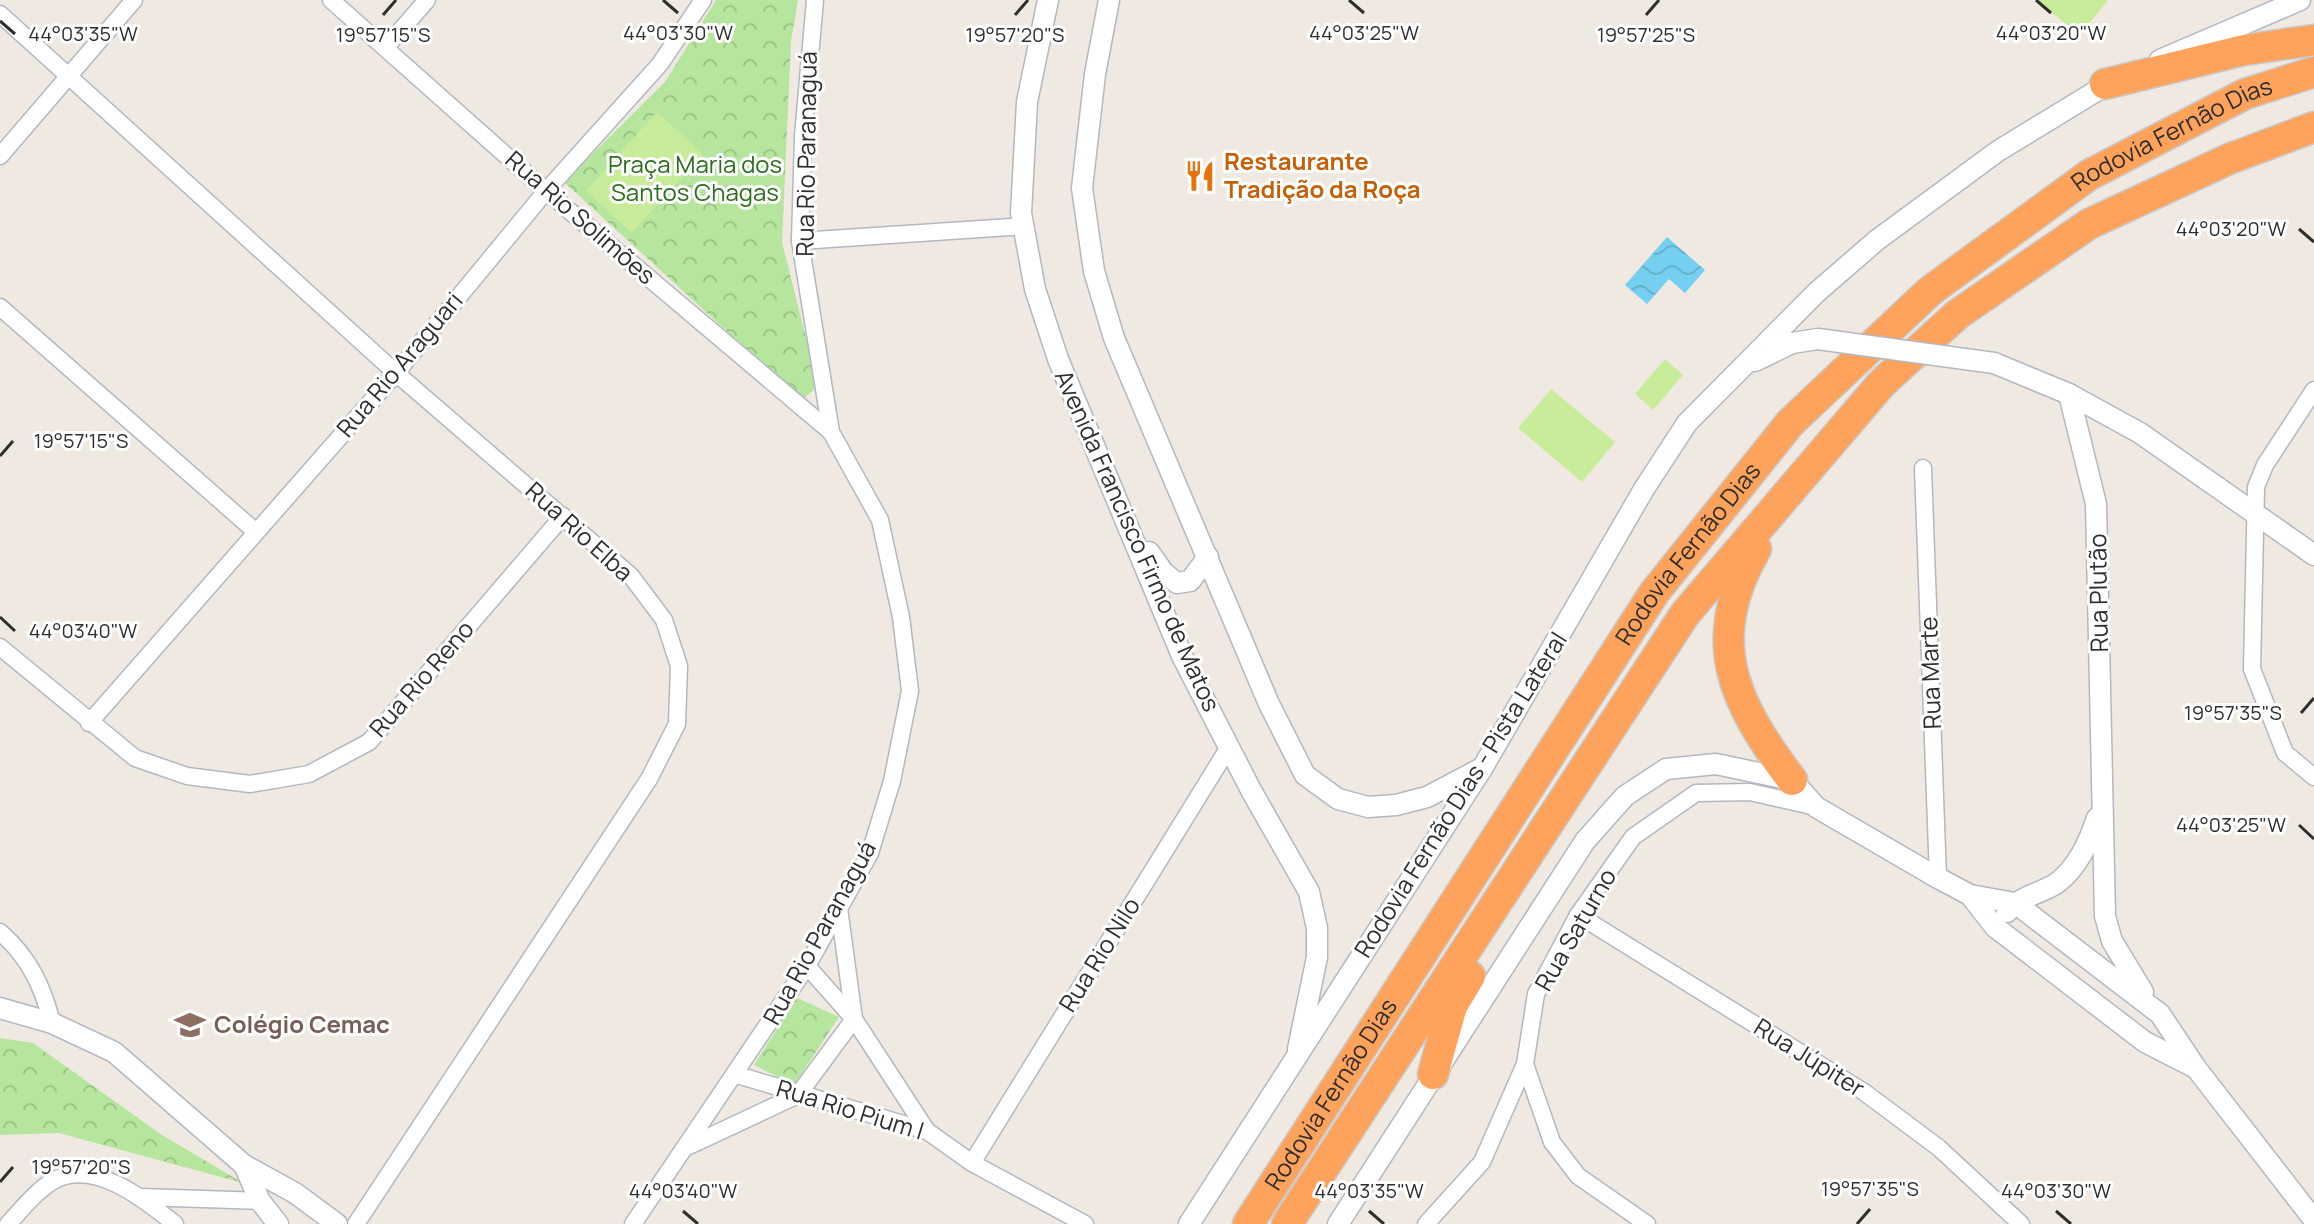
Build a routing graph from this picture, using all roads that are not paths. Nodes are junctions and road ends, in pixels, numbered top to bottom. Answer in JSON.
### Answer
{"nodes":[{"id":1,"x":134,"y":0,"type":"edge"},
{"id":2,"x":331,"y":0,"type":"edge"},
{"id":3,"x":427,"y":0,"type":"edge"},
{"id":4,"x":703,"y":0,"type":"edge"},
{"id":5,"x":815,"y":0,"type":"edge"},
{"id":6,"x":1048,"y":0,"type":"edge"},
{"id":7,"x":1109,"y":0,"type":"edge"},
{"id":8,"x":2300,"y":0,"type":"edge"},
{"id":9,"x":0,"y":14,"type":"edge"},
{"id":10,"x":2314,"y":40,"type":"edge"},
{"id":11,"x":386,"y":47,"type":"junction"},
{"id":12,"x":2314,"y":72,"type":"edge"},
{"id":13,"x":70,"y":75,"type":"junction"},
{"id":14,"x":2105,"y":84,"type":"junction"},
{"id":15,"x":2314,"y":127,"type":"edge"},
{"id":16,"x":2314,"y":143,"type":"edge"},
{"id":17,"x":0,"y":156,"type":"edge"},
{"id":18,"x":2229,"y":159,"type":"junction"},
{"id":19,"x":546,"y":191,"type":"junction"},
{"id":20,"x":1024,"y":226,"type":"junction"},
{"id":21,"x":800,"y":241,"type":"junction"},
{"id":22,"x":0,"y":307,"type":"edge"},
{"id":23,"x":1737,"y":370,"type":"junction"},
{"id":24,"x":396,"y":373,"type":"junction"},
{"id":25,"x":1882,"y":383,"type":"junction"},
{"id":26,"x":2314,"y":390,"type":"edge"},
{"id":27,"x":2069,"y":394,"type":"junction"},
{"id":28,"x":831,"y":432,"type":"junction"},
{"id":29,"x":1923,"y":468,"type":"dead end"},
{"id":30,"x":1123,"y":511,"type":"junction"},
{"id":31,"x":2253,"y":513,"type":"junction"},
{"id":32,"x":563,"y":516,"type":"junction"},
{"id":33,"x":256,"y":532,"type":"junction"},
{"id":34,"x":2314,"y":555,"type":"edge"},
{"id":35,"x":1208,"y":557,"type":"junction"},
{"id":36,"x":0,"y":647,"type":"edge"},
{"id":37,"x":89,"y":723,"type":"junction"},
{"id":38,"x":1229,"y":747,"type":"junction"},
{"id":39,"x":1483,"y":767,"type":"junction"},
{"id":40,"x":2314,"y":777,"type":"edge"},
{"id":41,"x":1792,"y":780,"type":"junction"},
{"id":42,"x":2104,"y":795,"type":"junction"},
{"id":43,"x":1564,"y":798,"type":"junction"},
{"id":44,"x":1816,"y":807,"type":"junction"},
{"id":45,"x":1938,"y":878,"type":"junction"},
{"id":46,"x":1970,"y":895,"type":"junction"},
{"id":47,"x":2015,"y":903,"type":"junction"},
{"id":48,"x":839,"y":908,"type":"junction"},
{"id":49,"x":1578,"y":915,"type":"junction"},
{"id":50,"x":1995,"y":927,"type":"junction"},
{"id":51,"x":0,"y":932,"type":"edge"},
{"id":52,"x":807,"y":966,"type":"junction"},
{"id":53,"x":0,"y":1008,"type":"edge"},
{"id":54,"x":2160,"y":1014,"type":"junction"},
{"id":55,"x":854,"y":1019,"type":"junction"},
{"id":56,"x":52,"y":1023,"type":"junction"},
{"id":57,"x":1295,"y":1063,"type":"junction"},
{"id":58,"x":1525,"y":1064,"type":"junction"},
{"id":59,"x":2196,"y":1068,"type":"junction"},
{"id":60,"x":1433,"y":1074,"type":"junction"},
{"id":61,"x":737,"y":1075,"type":"junction"},
{"id":62,"x":798,"y":1095,"type":"junction"},
{"id":63,"x":927,"y":1131,"type":"junction"},
{"id":64,"x":687,"y":1148,"type":"junction"},
{"id":65,"x":972,"y":1163,"type":"junction"},
{"id":66,"x":244,"y":1165,"type":"junction"},
{"id":67,"x":295,"y":1193,"type":"junction"},
{"id":68,"x":141,"y":1197,"type":"junction"},
{"id":69,"x":260,"y":1201,"type":"junction"},
{"id":70,"x":2314,"y":1220,"type":"edge"},
{"id":71,"x":8,"y":1224,"type":"edge"},
{"id":72,"x":175,"y":1224,"type":"edge"},
{"id":73,"x":278,"y":1224,"type":"edge"},
{"id":74,"x":337,"y":1224,"type":"edge"},
{"id":75,"x":356,"y":1224,"type":"edge"},
{"id":76,"x":633,"y":1224,"type":"edge"},
{"id":77,"x":1085,"y":1224,"type":"edge"},
{"id":78,"x":1189,"y":1224,"type":"edge"},
{"id":79,"x":1248,"y":1224,"type":"edge"},
{"id":80,"x":1287,"y":1224,"type":"edge"},
{"id":81,"x":1338,"y":1224,"type":"edge"},
{"id":82,"x":1426,"y":1224,"type":"edge"},
{"id":83,"x":1647,"y":1224,"type":"edge"},
{"id":84,"x":2021,"y":1224,"type":"edge"}],
"edges":[{"from":1,"to":13,"type":"street"},
{"from":2,"to":11,"type":"street","name":"Rua Rio Solimões"},
{"from":3,"to":11,"type":"street"},
{"from":4,"to":19,"type":"street","name":"Rua Rio Araguari"},
{"from":5,"to":21,"type":"street","name":"Rua Rio Paranaguá"},
{"from":6,"to":20,"type":"street","name":"Avenida Francisco Firmo de Matos"},
{"from":7,"to":35,"type":"street"},
{"from":8,"to":14,"type":"street"},
{"from":9,"to":13,"type":"street","name":"Rua Rio Elba"},
{"from":10,"to":14,"type":"highway"},
{"from":11,"to":19,"type":"street","name":"Rua Rio Solimões"},
{"from":12,"to":79,"type":"highway","name":"Rodovia Fernão Dias"},
{"from":13,"to":17,"type":"street"},
{"from":13,"to":24,"type":"street","name":"Rua Rio Elba"},
{"from":14,"to":23,"type":"street"},
{"from":15,"to":18,"type":"highway","name":"Rodovia Fernão Dias"},
{"from":16,"to":18,"type":"highway"},
{"from":18,"to":25,"type":"highway","name":"Rodovia Fernão Dias"},
{"from":19,"to":24,"type":"street","name":"Rua Rio Araguari"},
{"from":19,"to":28,"type":"street","name":"Rua Rio Solimões"},
{"from":20,"to":21,"type":"street"},
{"from":20,"to":30,"type":"street","name":"Avenida Francisco Firmo de Matos"},
{"from":21,"to":28,"type":"street","name":"Rua Rio Paranaguá"},
{"from":22,"to":33,"type":"street"},
{"from":23,"to":27,"type":"street","bridge":true},
{"from":23,"to":39,"type":"street","name":"Rodovia Fernão Dias - Pista Lateral"},
{"from":24,"to":32,"type":"street","name":"Rua Rio Elba"},
{"from":24,"to":33,"type":"street","name":"Rua Rio Araguari"},
{"from":25,"to":41,"type":"highway"},
{"from":25,"to":43,"type":"highway","name":"Rodovia Fernão Dias"},
{"from":26,"to":31,"type":"street"},
{"from":27,"to":31,"type":"street"},
{"from":27,"to":42,"type":"street","name":"Rua Plutão"},
{"from":28,"to":48,"type":"street","name":"Rua Rio Paranaguá"},
{"from":29,"to":45,"type":"street","name":"Rua Marte"},
{"from":30,"to":35,"type":"street"},
{"from":30,"to":38,"type":"street","name":"Avenida Francisco Firmo de Matos"},
{"from":31,"to":34,"type":"street"},
{"from":31,"to":40,"type":"street"},
{"from":32,"to":37,"type":"street","name":"Rua Rio Reno"},
{"from":32,"to":75,"type":"street","name":"Rua Rio Elba"},
{"from":33,"to":37,"type":"street","name":"Rua Rio Araguari"},
{"from":35,"to":39,"type":"street"},
{"from":36,"to":37,"type":"street","name":"Rua Rio Reno"},
{"from":38,"to":57,"type":"street","name":"Avenida Francisco Firmo de Matos"},
{"from":38,"to":65,"type":"street","name":"Rua Rio Nilo"},
{"from":39,"to":57,"type":"street","name":"Rodovia Fernão Dias - Pista Lateral"},
{"from":41,"to":44,"type":"street"},
{"from":41,"to":60,"type":"street"},
{"from":42,"to":47,"type":"street","name":"Rua Plutão"},
{"from":42,"to":54,"type":"street","name":"Rua Plutão"},
{"from":43,"to":60,"type":"highway"},
{"from":43,"to":80,"type":"highway","name":"Rodovia Fernão Dias"},
{"from":44,"to":45,"type":"street"},
{"from":44,"to":49,"type":"street","name":"Rua Saturno"},
{"from":45,"to":46,"type":"street"},
{"from":46,"to":47,"type":"street"},
{"from":46,"to":50,"type":"street"},
{"from":47,"to":50,"type":"street","name":"Rua Plutão"},
{"from":47,"to":54,"type":"street"},
{"from":48,"to":52,"type":"street","name":"Rua Rio Paranaguá"},
{"from":48,"to":55,"type":"street"},
{"from":49,"to":58,"type":"street","name":"Rua Saturno"},
{"from":49,"to":84,"type":"street","name":"Rua Júpiter"},
{"from":50,"to":59,"type":"street"},
{"from":51,"to":56,"type":"street"},
{"from":52,"to":55,"type":"street"},
{"from":52,"to":61,"type":"street","name":"Rua Rio Paranaguá"},
{"from":53,"to":56,"type":"street"},
{"from":54,"to":59,"type":"street"},
{"from":55,"to":62,"type":"street"},
{"from":55,"to":63,"type":"street"},
{"from":56,"to":66,"type":"street"},
{"from":57,"to":78,"type":"street","name":"Rodovia Fernão Dias - Pista Lateral"},
{"from":58,"to":82,"type":"street"},
{"from":58,"to":83,"type":"street","name":"Rua Saturno"},
{"from":59,"to":70,"type":"street"},
{"from":60,"to":81,"type":"street"},
{"from":61,"to":62,"type":"street","name":"Rua Rio Pium I"},
{"from":61,"to":64,"type":"street","name":"Rua Rio Paranaguá"},
{"from":62,"to":63,"type":"street","name":"Rua Rio Pium I"},
{"from":62,"to":64,"type":"street"},
{"from":63,"to":65,"type":"street","name":"Rua Rio Pium I"},
{"from":64,"to":76,"type":"street","name":"Rua Rio Paranaguá"},
{"from":65,"to":77,"type":"street","name":"Rua Rio Pium I"},
{"from":66,"to":67,"type":"street"},
{"from":66,"to":69,"type":"street"},
{"from":67,"to":69,"type":"street"},
{"from":67,"to":74,"type":"street"},
{"from":68,"to":69,"type":"street"},
{"from":68,"to":71,"type":"street"},
{"from":68,"to":72,"type":"street"},
{"from":69,"to":73,"type":"street"}]}
